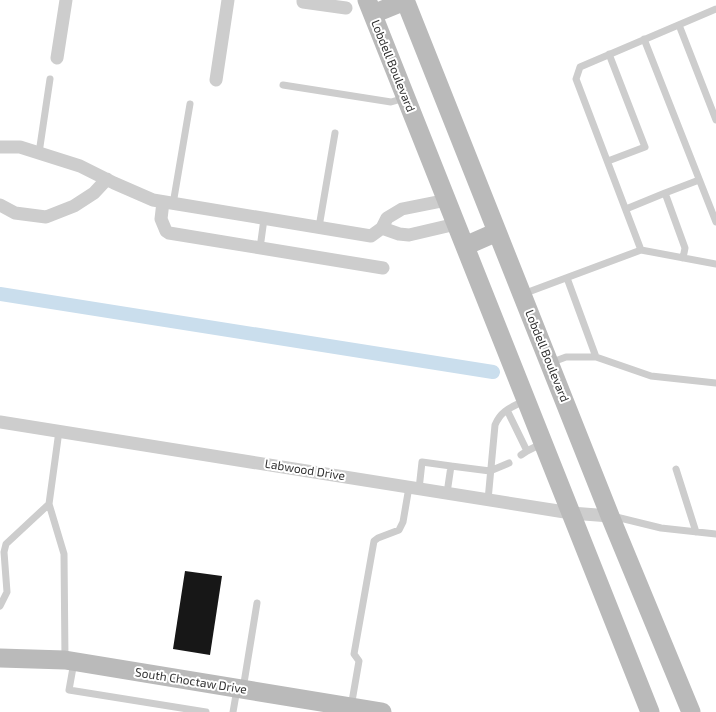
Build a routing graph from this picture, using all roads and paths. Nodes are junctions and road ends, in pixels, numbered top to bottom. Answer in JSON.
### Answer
{"nodes":[{"id":1,"x":66,"y":0,"type":"edge"},
{"id":2,"x":228,"y":0,"type":"edge"},
{"id":3,"x":303,"y":0,"type":"edge"},
{"id":4,"x":405,"y":0,"type":"edge"},
{"id":5,"x":370,"y":7,"type":"edge"},
{"id":6,"x":346,"y":8,"type":"dead end"},
{"id":7,"x":716,"y":9,"type":"edge"},
{"id":8,"x":679,"y":25,"type":"junction"},
{"id":9,"x":644,"y":40,"type":"junction"},
{"id":10,"x":609,"y":54,"type":"junction"},
{"id":11,"x":58,"y":58,"type":"dead end"},
{"id":12,"x":50,"y":79,"type":"dead end"},
{"id":13,"x":216,"y":80,"type":"dead end"},
{"id":14,"x":283,"y":85,"type":"dead end"},
{"id":15,"x":406,"y":98,"type":"junction"},
{"id":16,"x":190,"y":104,"type":"dead end"},
{"id":17,"x":716,"y":120,"type":"edge"},
{"id":18,"x":335,"y":133,"type":"dead end"},
{"id":19,"x":0,"y":146,"type":"edge"},
{"id":20,"x":39,"y":153,"type":"junction"},
{"id":21,"x":608,"y":161,"type":"junction"},
{"id":22,"x":107,"y":179,"type":"junction"},
{"id":23,"x":699,"y":180,"type":"junction"},
{"id":24,"x":665,"y":193,"type":"junction"},
{"id":25,"x":447,"y":200,"type":"junction"},
{"id":26,"x":168,"y":203,"type":"junction"},
{"id":27,"x":0,"y":205,"type":"edge"},
{"id":28,"x":626,"y":209,"type":"junction"},
{"id":29,"x":264,"y":219,"type":"junction"},
{"id":30,"x":716,"y":222,"type":"edge"},
{"id":31,"x":456,"y":224,"type":"junction"},
{"id":32,"x":319,"y":228,"type":"junction"},
{"id":33,"x":382,"y":228,"type":"junction"},
{"id":34,"x":497,"y":232,"type":"junction"},
{"id":35,"x":465,"y":246,"type":"junction"},
{"id":36,"x":260,"y":248,"type":"junction"},
{"id":37,"x":641,"y":250,"type":"junction"},
{"id":38,"x":684,"y":258,"type":"junction"},
{"id":39,"x":716,"y":264,"type":"edge"},
{"id":40,"x":383,"y":268,"type":"dead end"},
{"id":41,"x":566,"y":278,"type":"junction"},
{"id":42,"x":522,"y":294,"type":"junction"},
{"id":43,"x":596,"y":358,"type":"junction"},
{"id":44,"x":550,"y":364,"type":"junction"},
{"id":45,"x":716,"y":383,"type":"edge"},
{"id":46,"x":526,"y":400,"type":"junction"},
{"id":47,"x":507,"y":410,"type":"junction"},
{"id":48,"x":0,"y":422,"type":"edge"},
{"id":49,"x":60,"y":431,"type":"junction"},
{"id":50,"x":530,"y":450,"type":"junction"},
{"id":51,"x":509,"y":462,"type":"dead end"},
{"id":52,"x":451,"y":466,"type":"junction"},
{"id":53,"x":676,"y":469,"type":"dead end"},
{"id":54,"x":490,"y":472,"type":"junction"},
{"id":55,"x":414,"y":488,"type":"junction"},
{"id":56,"x":447,"y":493,"type":"junction"},
{"id":57,"x":488,"y":500,"type":"junction"},
{"id":58,"x":49,"y":504,"type":"junction"},
{"id":59,"x":571,"y":513,"type":"junction"},
{"id":60,"x":610,"y":516,"type":"junction"},
{"id":61,"x":696,"y":532,"type":"junction"},
{"id":62,"x":716,"y":534,"type":"edge"},
{"id":63,"x":257,"y":603,"type":"dead end"},
{"id":64,"x":0,"y":606,"type":"edge"},
{"id":65,"x":0,"y":658,"type":"edge"},
{"id":66,"x":70,"y":661,"type":"junction"},
{"id":67,"x":240,"y":689,"type":"junction"},
{"id":68,"x":351,"y":707,"type":"junction"},
{"id":69,"x":206,"y":712,"type":"edge"},
{"id":70,"x":233,"y":712,"type":"edge"},
{"id":71,"x":382,"y":712,"type":"edge"},
{"id":72,"x":650,"y":712,"type":"edge"},
{"id":73,"x":691,"y":712,"type":"edge"}],
"edges":[{"from":1,"to":11,"type":"street"},
{"from":2,"to":13,"type":"street"},
{"from":3,"to":6,"type":"street"},
{"from":4,"to":5,"type":"main road"},
{"from":4,"to":34,"type":"main road","name":"Lobdell Boulevard"},
{"from":5,"to":15,"type":"main road","name":"Lobdell Boulevard"},
{"from":7,"to":8,"type":"lane"},
{"from":8,"to":9,"type":"lane"},
{"from":8,"to":17,"type":"lane"},
{"from":9,"to":10,"type":"lane"},
{"from":9,"to":23,"type":"lane"},
{"from":10,"to":21,"type":"lane"},
{"from":10,"to":21,"type":"lane"},
{"from":12,"to":20,"type":"lane"},
{"from":14,"to":15,"type":"lane"},
{"from":15,"to":25,"type":"main road","name":"Lobdell Boulevard"},
{"from":16,"to":26,"type":"lane"},
{"from":18,"to":32,"type":"lane"},
{"from":19,"to":20,"type":"street"},
{"from":20,"to":22,"type":"street"},
{"from":21,"to":28,"type":"lane"},
{"from":22,"to":26,"type":"street"},
{"from":22,"to":27,"type":"street"},
{"from":23,"to":24,"type":"lane"},
{"from":23,"to":30,"type":"lane"},
{"from":24,"to":28,"type":"lane"},
{"from":24,"to":38,"type":"lane"},
{"from":25,"to":31,"type":"main road","name":"Lobdell Boulevard"},
{"from":25,"to":33,"type":"street"},
{"from":26,"to":29,"type":"street"},
{"from":26,"to":36,"type":"street"},
{"from":28,"to":37,"type":"lane"},
{"from":29,"to":32,"type":"street"},
{"from":29,"to":36,"type":"lane"},
{"from":31,"to":33,"type":"street"},
{"from":31,"to":35,"type":"main road","name":"Lobdell Boulevard"},
{"from":32,"to":33,"type":"street"},
{"from":34,"to":35,"type":"main road"},
{"from":34,"to":42,"type":"main road","name":"Lobdell Boulevard"},
{"from":35,"to":46,"type":"main road","name":"Lobdell Boulevard"},
{"from":36,"to":40,"type":"street"},
{"from":37,"to":38,"type":"lane"},
{"from":37,"to":41,"type":"lane"},
{"from":38,"to":39,"type":"lane"},
{"from":41,"to":42,"type":"lane"},
{"from":41,"to":43,"type":"lane"},
{"from":42,"to":44,"type":"main road","name":"Lobdell Boulevard"},
{"from":43,"to":44,"type":"lane"},
{"from":43,"to":45,"type":"lane"},
{"from":44,"to":60,"type":"main road","name":"Lobdell Boulevard"},
{"from":46,"to":47,"type":"lane"},
{"from":46,"to":50,"type":"main road","name":"Lobdell Boulevard"},
{"from":47,"to":50,"type":"lane"},
{"from":47,"to":54,"type":"lane"},
{"from":48,"to":49,"type":"street","name":"Labwood Drive"},
{"from":49,"to":55,"type":"street","name":"Labwood Drive"},
{"from":49,"to":58,"type":"lane"},
{"from":50,"to":59,"type":"main road","name":"Lobdell Boulevard"},
{"from":51,"to":54,"type":"lane"},
{"from":52,"to":54,"type":"lane"},
{"from":52,"to":55,"type":"lane"},
{"from":52,"to":56,"type":"lane"},
{"from":53,"to":61,"type":"lane"},
{"from":54,"to":57,"type":"lane"},
{"from":55,"to":56,"type":"street","name":"Labwood Drive"},
{"from":55,"to":68,"type":"lane"},
{"from":56,"to":57,"type":"street","name":"Labwood Drive"},
{"from":57,"to":59,"type":"street","name":"Labwood Drive"},
{"from":58,"to":64,"type":"lane"},
{"from":58,"to":66,"type":"lane"},
{"from":59,"to":60,"type":"street","name":"Labwood Drive"},
{"from":59,"to":72,"type":"main road","name":"Lobdell Boulevard"},
{"from":60,"to":61,"type":"lane"},
{"from":60,"to":73,"type":"main road","name":"Lobdell Boulevard"},
{"from":61,"to":62,"type":"lane"},
{"from":63,"to":67,"type":"lane"},
{"from":65,"to":66,"type":"main road","name":"South Choctaw Drive"},
{"from":66,"to":67,"type":"main road","name":"South Choctaw Drive"},
{"from":66,"to":69,"type":"lane"},
{"from":67,"to":68,"type":"main road","name":"South Choctaw Drive"},
{"from":67,"to":70,"type":"lane"},
{"from":68,"to":71,"type":"main road","name":"South Choctaw Drive"}]}
